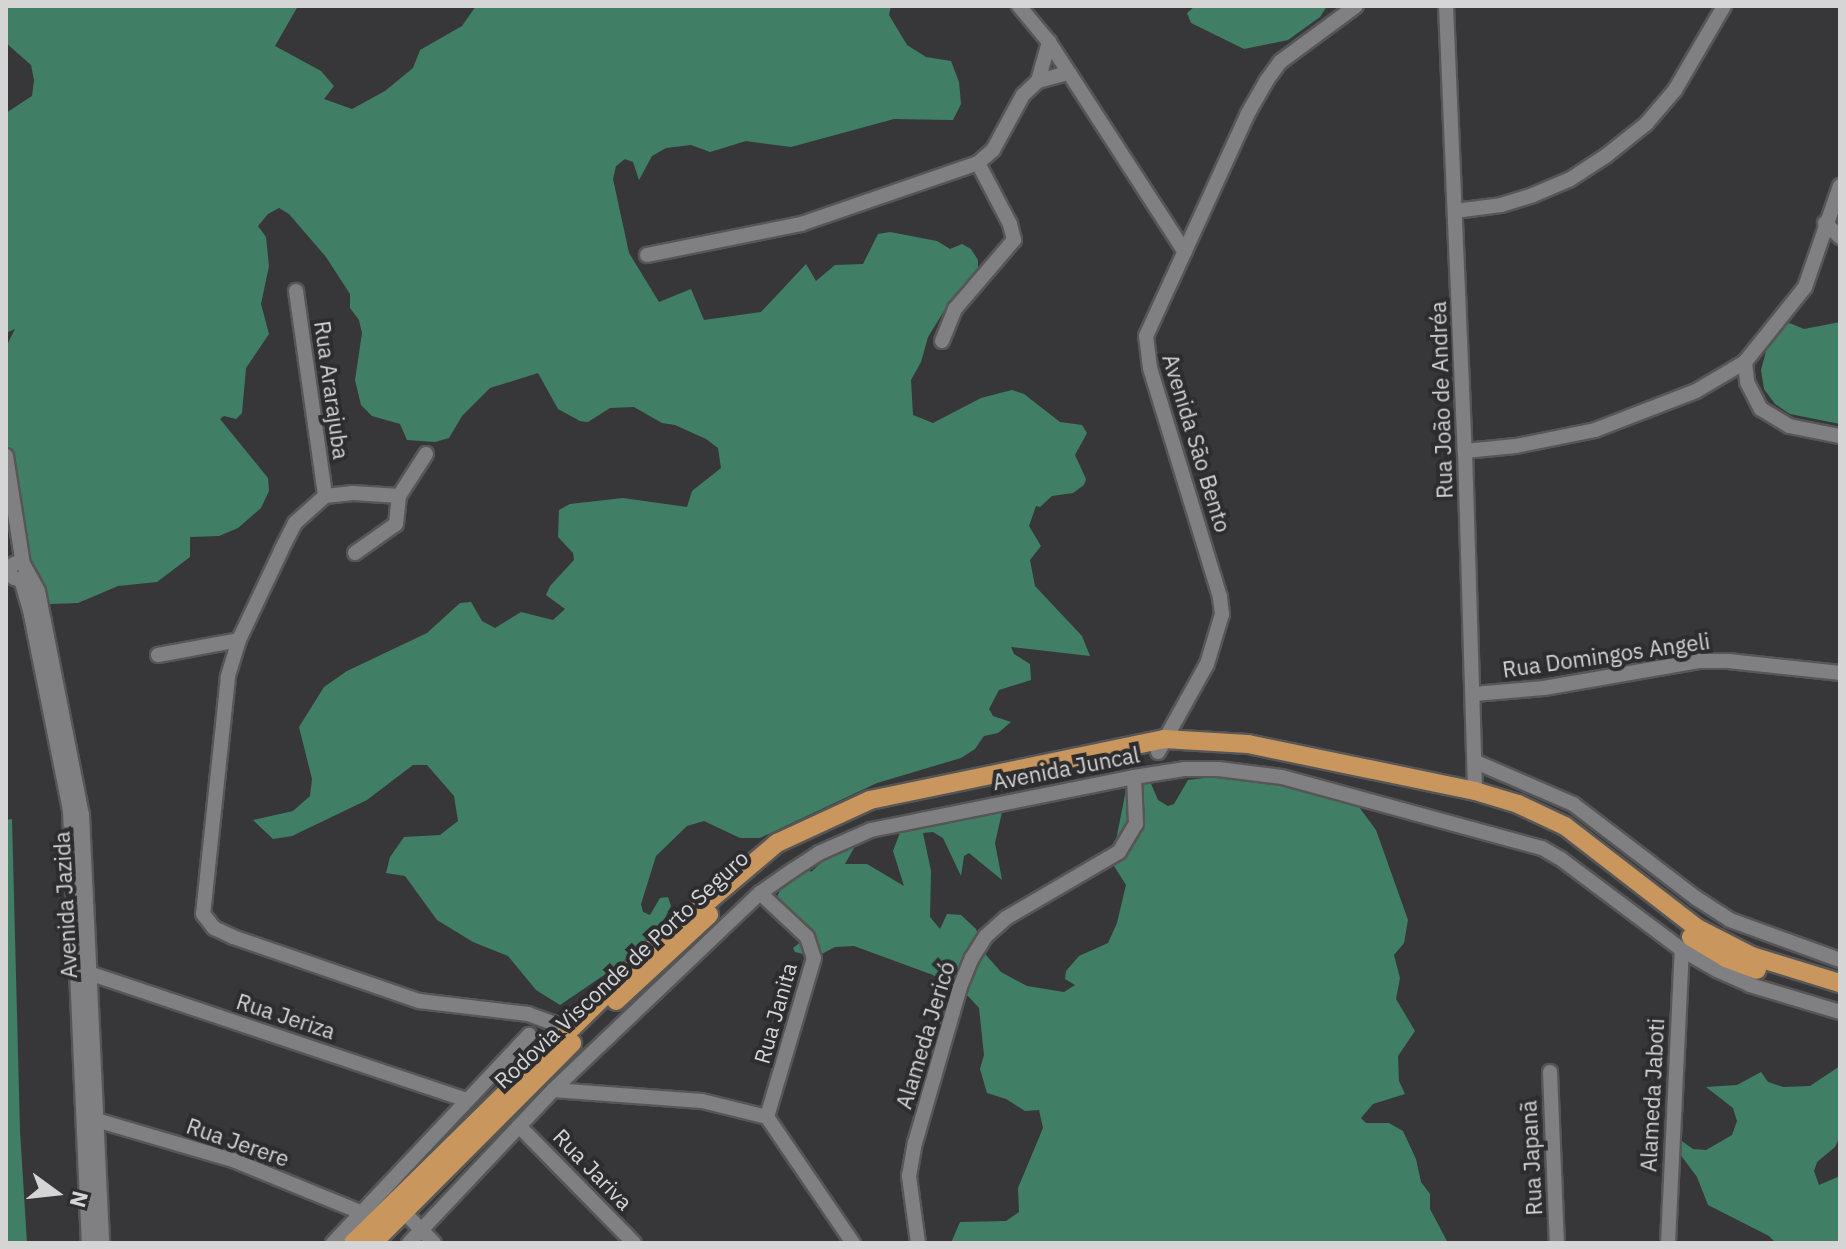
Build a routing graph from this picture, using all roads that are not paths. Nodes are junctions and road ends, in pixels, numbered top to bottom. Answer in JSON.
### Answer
{"nodes":[{"id":1,"x":1019,"y":6,"type":"edge"},
{"id":2,"x":1356,"y":6,"type":"edge"},
{"id":3,"x":1446,"y":6,"type":"edge"},
{"id":4,"x":1724,"y":6,"type":"edge"},
{"id":5,"x":1049,"y":42,"type":"junction"},
{"id":6,"x":1067,"y":73,"type":"junction"},
{"id":7,"x":1038,"y":81,"type":"junction"},
{"id":8,"x":978,"y":163,"type":"junction"},
{"id":9,"x":1840,"y":186,"type":"edge"},
{"id":10,"x":1455,"y":211,"type":"junction"},
{"id":11,"x":1825,"y":223,"type":"junction"},
{"id":12,"x":1840,"y":237,"type":"edge"},
{"id":13,"x":1185,"y":252,"type":"junction"},
{"id":14,"x":647,"y":255,"type":"dead end"},
{"id":15,"x":296,"y":291,"type":"dead end"},
{"id":16,"x":942,"y":341,"type":"dead end"},
{"id":17,"x":1745,"y":362,"type":"junction"},
{"id":18,"x":1840,"y":436,"type":"edge"},
{"id":19,"x":1465,"y":451,"type":"junction"},
{"id":20,"x":426,"y":454,"type":"dead end"},
{"id":21,"x":6,"y":456,"type":"edge"},
{"id":22,"x":325,"y":496,"type":"junction"},
{"id":23,"x":399,"y":496,"type":"junction"},
{"id":24,"x":355,"y":553,"type":"dead end"},
{"id":25,"x":15,"y":571,"type":"edge"},
{"id":26,"x":239,"y":640,"type":"junction"},
{"id":27,"x":158,"y":655,"type":"dead end"},
{"id":28,"x":1840,"y":673,"type":"edge"},
{"id":29,"x":1474,"y":694,"type":"junction"},
{"id":30,"x":1161,"y":746,"type":"junction"},
{"id":31,"x":1476,"y":762,"type":"junction"},
{"id":32,"x":1134,"y":777,"type":"junction"},
{"id":33,"x":1475,"y":791,"type":"junction"},
{"id":34,"x":760,"y":893,"type":"junction"},
{"id":35,"x":1682,"y":950,"type":"junction"},
{"id":36,"x":1840,"y":960,"type":"edge"},
{"id":37,"x":86,"y":974,"type":"junction"},
{"id":38,"x":1840,"y":983,"type":"edge"},
{"id":39,"x":1840,"y":996,"type":"edge"},
{"id":40,"x":1840,"y":1012,"type":"edge"},
{"id":41,"x":569,"y":1029,"type":"junction"},
{"id":42,"x":529,"y":1035,"type":"dead end"},
{"id":43,"x":1550,"y":1072,"type":"dead end"},
{"id":44,"x":553,"y":1090,"type":"junction"},
{"id":45,"x":466,"y":1100,"type":"junction"},
{"id":46,"x":767,"y":1117,"type":"junction"},
{"id":47,"x":91,"y":1119,"type":"junction"},
{"id":48,"x":519,"y":1126,"type":"junction"},
{"id":49,"x":404,"y":1212,"type":"junction"},
{"id":50,"x":369,"y":1217,"type":"junction"},
{"id":51,"x":414,"y":1239,"type":"edge"},
{"id":52,"x":89,"y":1243,"type":"edge"},
{"id":53,"x":102,"y":1243,"type":"edge"},
{"id":54,"x":333,"y":1243,"type":"edge"},
{"id":55,"x":353,"y":1243,"type":"edge"},
{"id":56,"x":375,"y":1243,"type":"edge"},
{"id":57,"x":434,"y":1243,"type":"edge"},
{"id":58,"x":634,"y":1243,"type":"edge"},
{"id":59,"x":853,"y":1243,"type":"edge"},
{"id":60,"x":918,"y":1243,"type":"edge"},
{"id":61,"x":1557,"y":1243,"type":"edge"},
{"id":62,"x":1668,"y":1243,"type":"edge"}],
"edges":[{"from":1,"to":5,"type":"street"},
{"from":2,"to":13,"type":"street","name":"Avenida São Bento"},
{"from":3,"to":10,"type":"street","name":"Rua João de Andréa"},
{"from":4,"to":10,"type":"street"},
{"from":5,"to":6,"type":"street"},
{"from":5,"to":7,"type":"street"},
{"from":6,"to":7,"type":"street"},
{"from":6,"to":13,"type":"street"},
{"from":7,"to":8,"type":"street"},
{"from":8,"to":14,"type":"street"},
{"from":8,"to":16,"type":"street"},
{"from":9,"to":11,"type":"street"},
{"from":10,"to":19,"type":"street","name":"Rua João de Andréa"},
{"from":11,"to":12,"type":"street"},
{"from":11,"to":17,"type":"street"},
{"from":13,"to":30,"type":"street","name":"Avenida São Bento"},
{"from":15,"to":22,"type":"street","name":"Rua Ararajuba"},
{"from":17,"to":18,"type":"street"},
{"from":17,"to":19,"type":"street"},
{"from":19,"to":29,"type":"street","name":"Rua João de Andréa"},
{"from":20,"to":23,"type":"street"},
{"from":21,"to":25,"type":"street","name":"Avenida Jazida"},
{"from":22,"to":23,"type":"street"},
{"from":22,"to":26,"type":"street"},
{"from":23,"to":24,"type":"street"},
{"from":25,"to":37,"type":"street","name":"Avenida Jazida"},
{"from":26,"to":27,"type":"street"},
{"from":26,"to":41,"type":"street"},
{"from":28,"to":29,"type":"street","name":"Rua Domingos Angeli"},
{"from":29,"to":31,"type":"street","name":"Rua João de Andréa"},
{"from":30,"to":33,"type":"main road","name":"Rodovia Visconde de Porto Seguro"},
{"from":30,"to":39,"type":"main road","name":"Rodovia Visconde de Porto Seguro"},
{"from":30,"to":41,"type":"main road","name":"Rodovia Visconde de Porto Seguro"},
{"from":30,"to":49,"type":"main road","name":"Rodovia Visconde de Porto Seguro"},
{"from":31,"to":33,"type":"street","name":"Rua João de Andréa"},
{"from":31,"to":36,"type":"street"},
{"from":32,"to":34,"type":"street","name":"Avenida Juncal"},
{"from":32,"to":35,"type":"street","name":"Avenida Juncal"},
{"from":32,"to":60,"type":"street","name":"Alameda Jericó"},
{"from":33,"to":38,"type":"main road","name":"Rodovia Visconde de Porto Seguro"},
{"from":34,"to":44,"type":"street","name":"Avenida Juncal"},
{"from":34,"to":46,"type":"street","name":"Rua Janita"},
{"from":35,"to":40,"type":"street","name":"Avenida Juncal"},
{"from":35,"to":62,"type":"street","name":"Alameda Jaboti"},
{"from":37,"to":45,"type":"street","name":"Rua Jeriza"},
{"from":37,"to":47,"type":"street","name":"Avenida Jazida"},
{"from":41,"to":50,"type":"main road","name":"Rodovia Visconde de Porto Seguro"},
{"from":42,"to":45,"type":"street"},
{"from":43,"to":61,"type":"street","name":"Rua Japanã"},
{"from":44,"to":46,"type":"street"},
{"from":44,"to":48,"type":"street","name":"Avenida Juncal"},
{"from":45,"to":50,"type":"street"},
{"from":46,"to":59,"type":"street"},
{"from":47,"to":50,"type":"street","name":"Rua Jerere"},
{"from":47,"to":52,"type":"street","name":"Avenida Jazida"},
{"from":47,"to":53,"type":"street","name":"Avenida Jazida"},
{"from":48,"to":51,"type":"street","name":"Avenida Juncal"},
{"from":48,"to":58,"type":"street","name":"Rua Jariva"},
{"from":49,"to":50,"type":"main road"},
{"from":49,"to":51,"type":"street"},
{"from":49,"to":56,"type":"main road","name":"Rodovia Visconde de Porto Seguro"},
{"from":50,"to":54,"type":"street"},
{"from":50,"to":55,"type":"main road","name":"Rodovia Visconde de Porto Seguro"},
{"from":51,"to":56,"type":"street"},
{"from":51,"to":57,"type":"street"}]}
